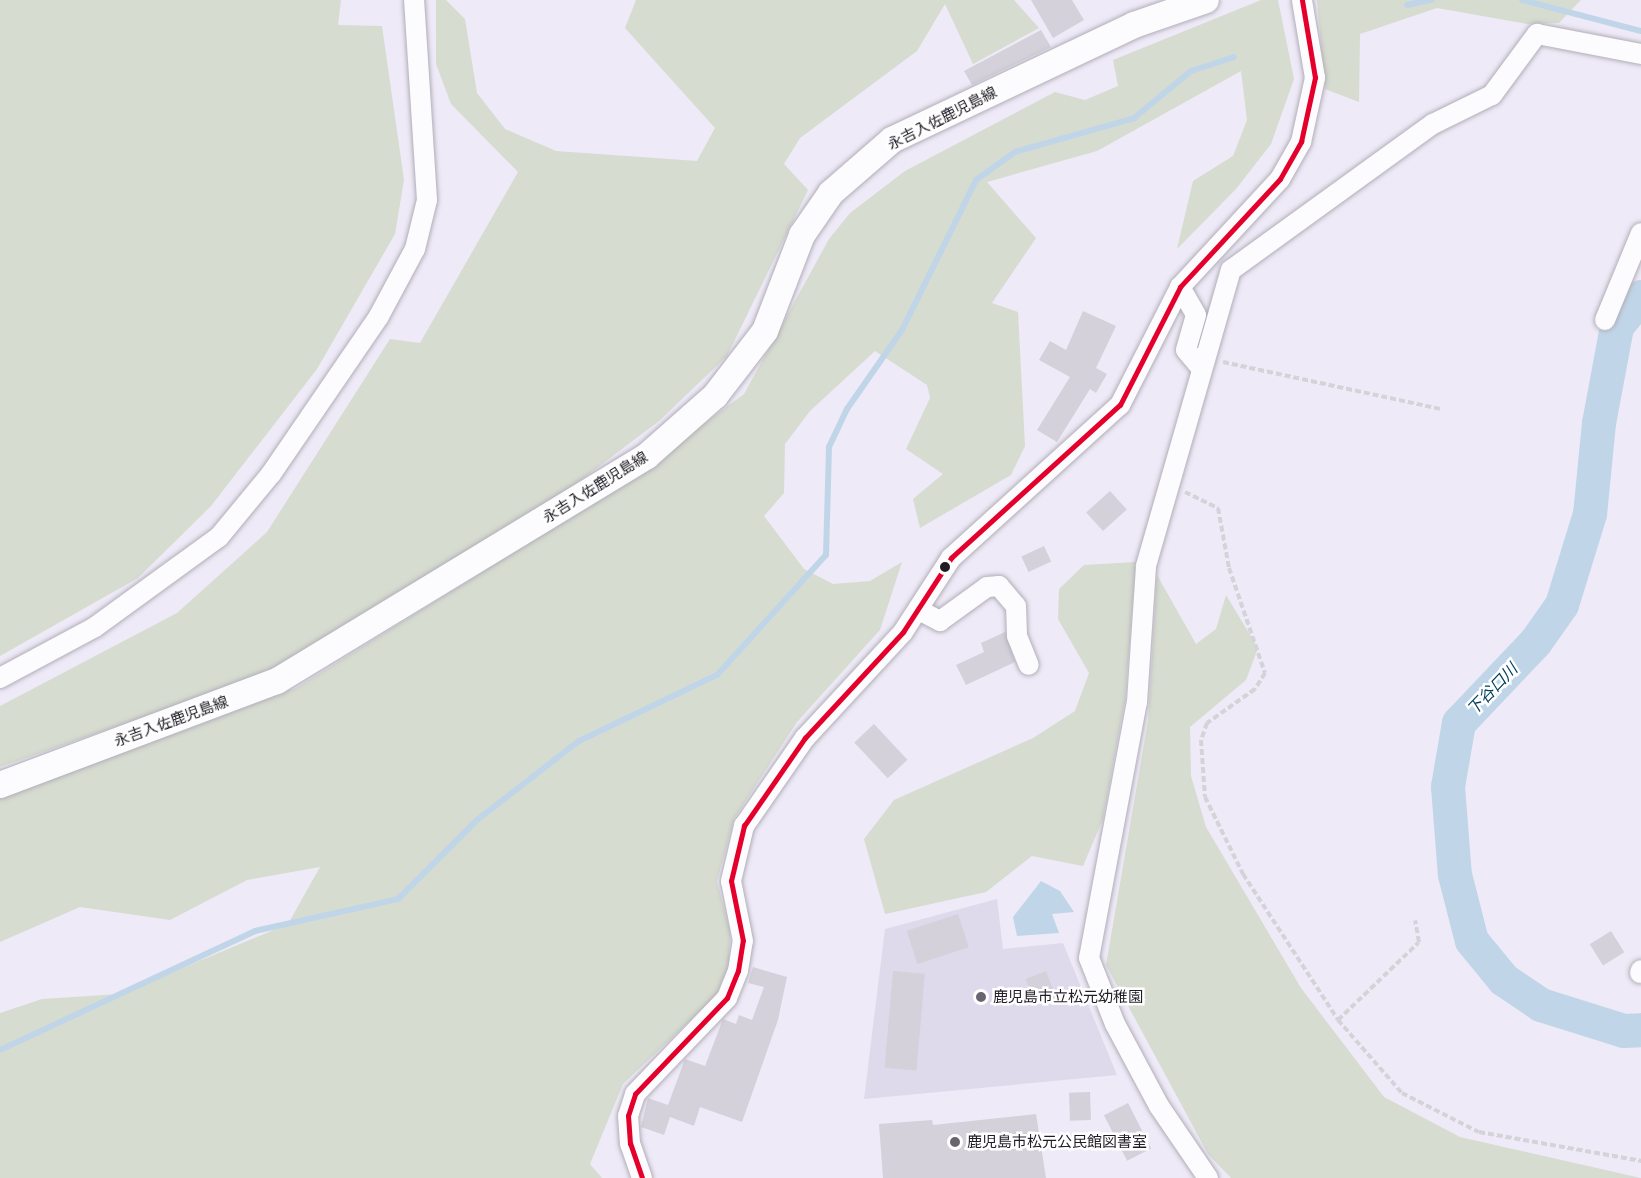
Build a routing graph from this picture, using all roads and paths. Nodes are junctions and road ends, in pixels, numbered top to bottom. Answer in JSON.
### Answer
{"nodes":[{"id":1,"x":414,"y":0,"type":"edge"},
{"id":2,"x":1206,"y":0,"type":"edge"},
{"id":3,"x":1302,"y":0,"type":"edge"},
{"id":4,"x":1641,"y":54,"type":"edge"},
{"id":5,"x":1641,"y":233,"type":"edge"},
{"id":6,"x":1180,"y":287,"type":"junction"},
{"id":7,"x":1605,"y":320,"type":"dead end"},
{"id":8,"x":1203,"y":364,"type":"junction"},
{"id":9,"x":1440,"y":409,"type":"dead end"},
{"id":10,"x":1172,"y":489,"type":"junction"},
{"id":11,"x":919,"y":610,"type":"junction"},
{"id":12,"x":1029,"y":665,"type":"dead end"},
{"id":13,"x":0,"y":678,"type":"edge"},
{"id":14,"x":0,"y":784,"type":"edge"},
{"id":15,"x":1415,"y":920,"type":"dead end"},
{"id":16,"x":1338,"y":1020,"type":"junction"},
{"id":17,"x":1641,"y":1161,"type":"edge"},
{"id":18,"x":642,"y":1178,"type":"edge"},
{"id":19,"x":1208,"y":1178,"type":"edge"}],
"edges":[{"from":1,"to":13,"type":"street"},
{"from":2,"to":14,"type":"main road","name":"永吉入佐鹿児島線"},
{"from":3,"to":6,"type":"street"},
{"from":4,"to":8,"type":"street"},
{"from":5,"to":7,"type":"street"},
{"from":6,"to":8,"type":"street"},
{"from":6,"to":11,"type":"street"},
{"from":8,"to":9,"type":"path"},
{"from":8,"to":10,"type":"street"},
{"from":10,"to":16,"type":"path"},
{"from":10,"to":19,"type":"street"},
{"from":11,"to":12,"type":"street"},
{"from":11,"to":18,"type":"street"},
{"from":15,"to":16,"type":"path"},
{"from":16,"to":17,"type":"path"}]}
